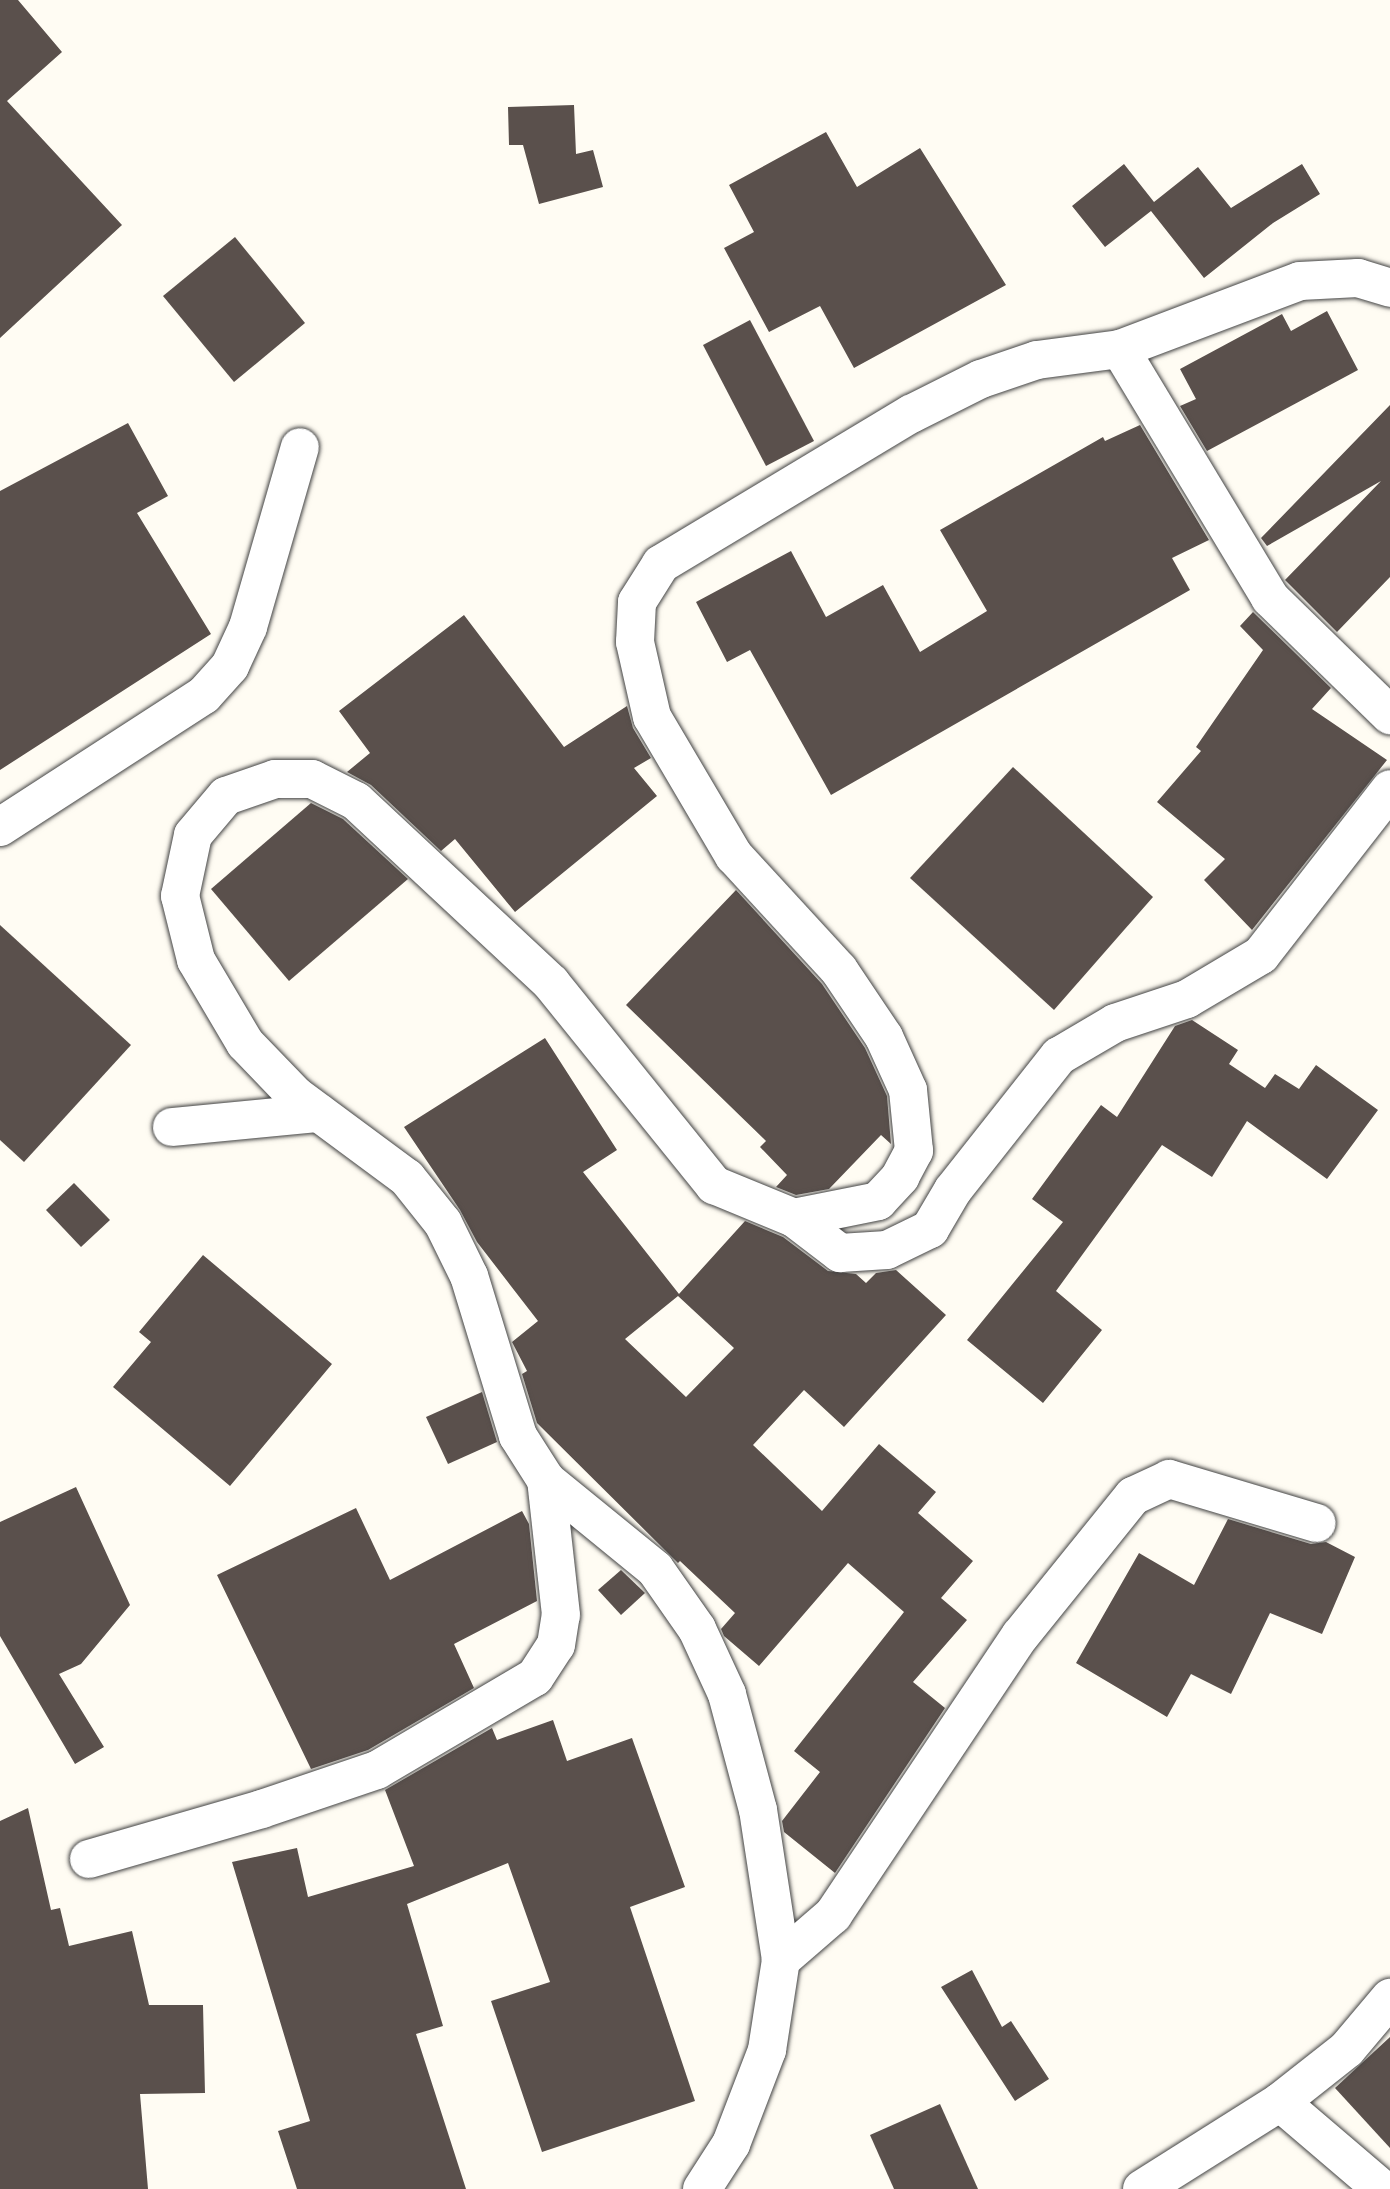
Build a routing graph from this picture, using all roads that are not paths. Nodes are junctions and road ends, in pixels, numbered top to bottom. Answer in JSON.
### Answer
{"nodes":[{"id":1,"x":1390,"y":288,"type":"edge"},
{"id":2,"x":1119,"y":349,"type":"junction"},
{"id":3,"x":300,"y":447,"type":"dead end"},
{"id":4,"x":1390,"y":715,"type":"edge"},
{"id":5,"x":1390,"y":789,"type":"edge"},
{"id":6,"x":0,"y":827,"type":"edge"},
{"id":7,"x":318,"y":1113,"type":"junction"},
{"id":8,"x":172,"y":1127,"type":"dead end"},
{"id":9,"x":794,"y":1218,"type":"junction"},
{"id":10,"x":546,"y":1480,"type":"junction"},
{"id":11,"x":1317,"y":1523,"type":"dead end"},
{"id":12,"x":89,"y":1859,"type":"dead end"},
{"id":13,"x":781,"y":1960,"type":"junction"},
{"id":14,"x":1390,"y":1998,"type":"edge"},
{"id":15,"x":1280,"y":2102,"type":"junction"},
{"id":16,"x":702,"y":2189,"type":"edge"},
{"id":17,"x":1142,"y":2189,"type":"edge"},
{"id":18,"x":1382,"y":2189,"type":"edge"}],
"edges":[{"from":1,"to":2,"type":"street"},
{"from":2,"to":4,"type":"street"},
{"from":2,"to":9,"type":"street"},
{"from":3,"to":6,"type":"street"},
{"from":5,"to":9,"type":"street"},
{"from":7,"to":8,"type":"street"},
{"from":7,"to":9,"type":"street"},
{"from":7,"to":10,"type":"street"},
{"from":10,"to":12,"type":"street"},
{"from":10,"to":13,"type":"street"},
{"from":11,"to":13,"type":"street"},
{"from":13,"to":16,"type":"street"},
{"from":14,"to":15,"type":"street"},
{"from":15,"to":17,"type":"street"},
{"from":15,"to":18,"type":"street"}]}
